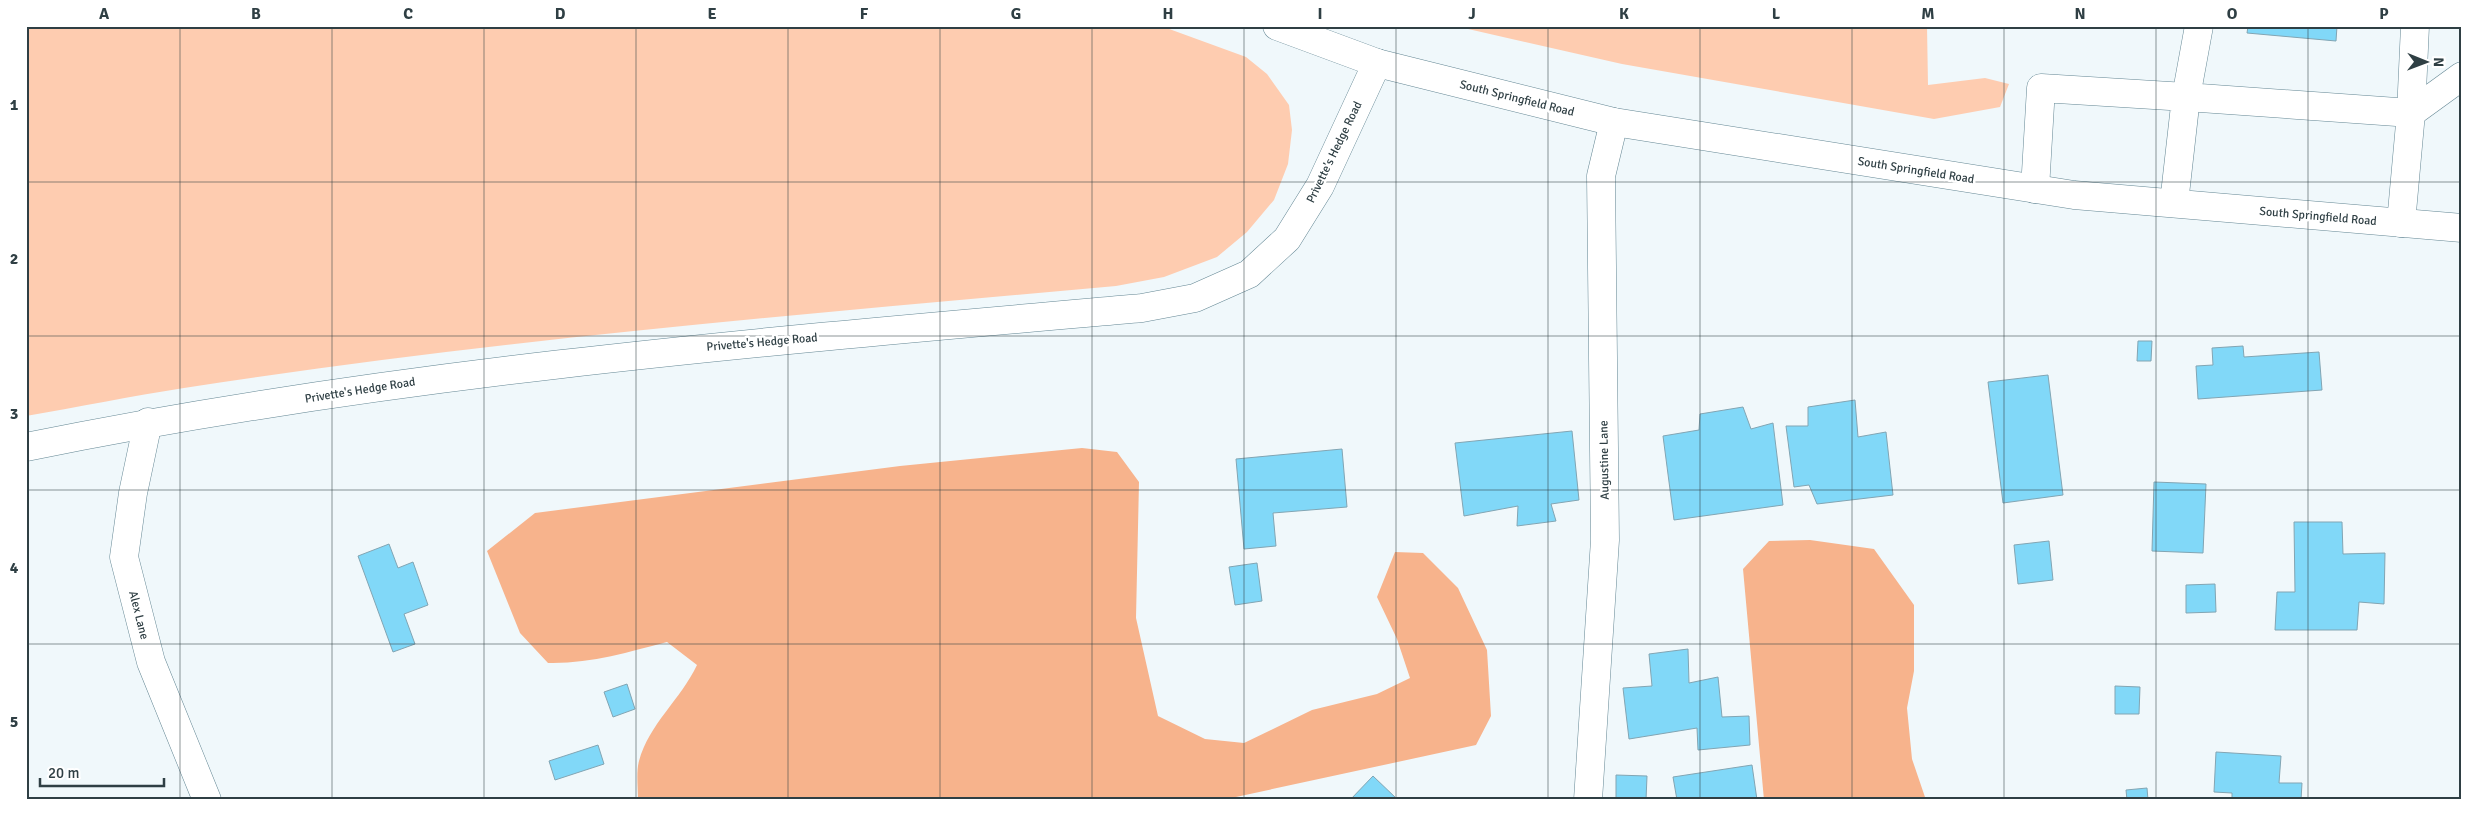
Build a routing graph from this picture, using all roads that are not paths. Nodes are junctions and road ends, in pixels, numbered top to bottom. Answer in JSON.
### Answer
{"nodes":[{"id":1,"x":1277,"y":26,"type":"edge"},
{"id":2,"x":2198,"y":26,"type":"edge"},
{"id":3,"x":2415,"y":26,"type":"edge"},
{"id":4,"x":1377,"y":63,"type":"junction"},
{"id":5,"x":2462,"y":76,"type":"edge"},
{"id":6,"x":2186,"y":97,"type":"junction"},
{"id":7,"x":2411,"y":113,"type":"junction"},
{"id":8,"x":1614,"y":122,"type":"junction"},
{"id":9,"x":2035,"y":189,"type":"junction"},
{"id":10,"x":2174,"y":203,"type":"junction"},
{"id":11,"x":2401,"y":223,"type":"junction"},
{"id":12,"x":2462,"y":228,"type":"edge"},
{"id":13,"x":148,"y":422,"type":"junction"},
{"id":14,"x":26,"y":446,"type":"edge"},
{"id":15,"x":207,"y":800,"type":"edge"},
{"id":16,"x":1588,"y":800,"type":"edge"}],
"edges":[{"from":1,"to":4,"type":"street","name":"South Springfield Road"},
{"from":2,"to":6,"type":"street"},
{"from":3,"to":7,"type":"street"},
{"from":4,"to":8,"type":"street","name":"South Springfield Road"},
{"from":4,"to":13,"type":"street","name":"Privette's Hedge Road"},
{"from":5,"to":7,"type":"street"},
{"from":6,"to":7,"type":"street"},
{"from":6,"to":9,"type":"street"},
{"from":6,"to":10,"type":"street"},
{"from":7,"to":11,"type":"street"},
{"from":8,"to":9,"type":"street","name":"South Springfield Road"},
{"from":8,"to":16,"type":"street","name":"Augustine Lane"},
{"from":9,"to":10,"type":"street","name":"South Springfield Road"},
{"from":10,"to":11,"type":"street","name":"South Springfield Road"},
{"from":11,"to":12,"type":"street","name":"South Springfield Road"},
{"from":13,"to":14,"type":"street","name":"Privette's Hedge Road"},
{"from":13,"to":15,"type":"street","name":"Alex Lane"}]}
